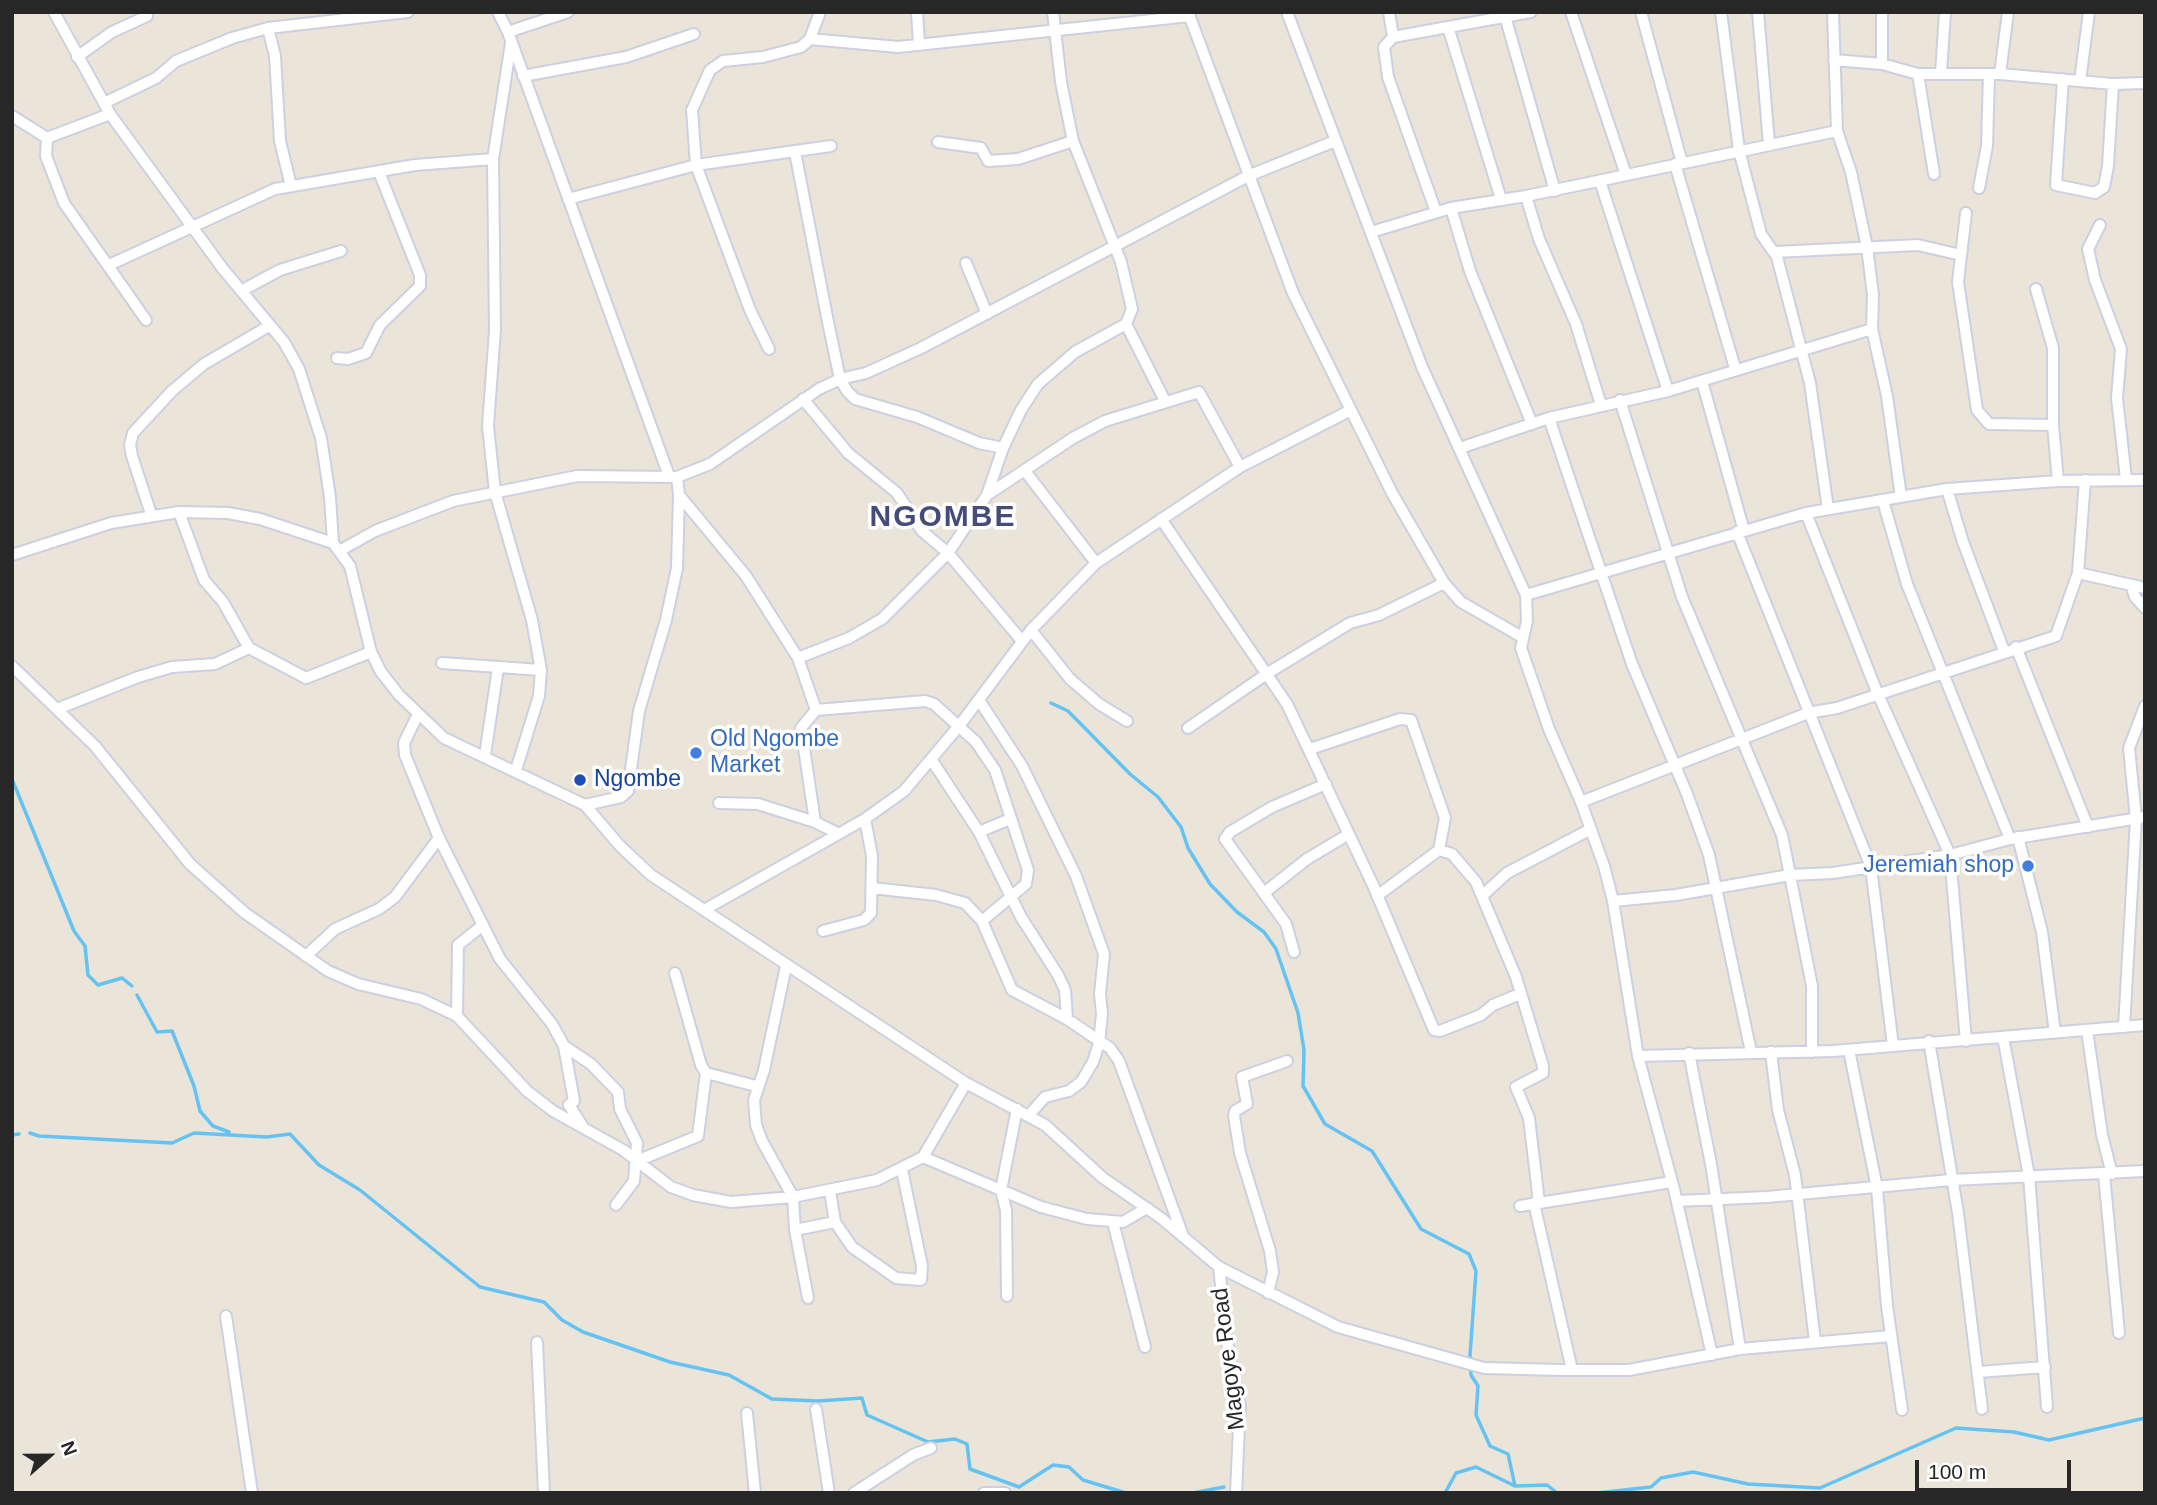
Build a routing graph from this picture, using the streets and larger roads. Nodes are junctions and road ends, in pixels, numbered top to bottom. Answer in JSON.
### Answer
{"nodes":[{"id":1,"x":54,"y":12,"type":"edge"},
{"id":2,"x":408,"y":12,"type":"edge"},
{"id":3,"x":498,"y":12,"type":"edge"},
{"id":4,"x":568,"y":12,"type":"edge"},
{"id":5,"x":820,"y":12,"type":"edge"},
{"id":6,"x":917,"y":12,"type":"edge"},
{"id":7,"x":1053,"y":12,"type":"edge"},
{"id":8,"x":1287,"y":12,"type":"edge"},
{"id":9,"x":1389,"y":12,"type":"edge"},
{"id":10,"x":1531,"y":12,"type":"edge"},
{"id":11,"x":1571,"y":12,"type":"edge"},
{"id":12,"x":1641,"y":12,"type":"edge"},
{"id":13,"x":1721,"y":12,"type":"edge"},
{"id":14,"x":1758,"y":12,"type":"edge"},
{"id":15,"x":1833,"y":12,"type":"edge"},
{"id":16,"x":1882,"y":12,"type":"edge"},
{"id":17,"x":1945,"y":12,"type":"edge"},
{"id":18,"x":2008,"y":12,"type":"edge"},
{"id":19,"x":2089,"y":12,"type":"edge"},
{"id":20,"x":1525,"y":13,"type":"edge"},
{"id":21,"x":1189,"y":14,"type":"edge"},
{"id":22,"x":147,"y":16,"type":"dead end"},
{"id":23,"x":1505,"y":16,"type":"junction"},
{"id":24,"x":1467,"y":17,"type":"edge"},
{"id":25,"x":1448,"y":26,"type":"junction"},
{"id":26,"x":268,"y":28,"type":"junction"},
{"id":27,"x":1054,"y":33,"type":"junction"},
{"id":28,"x":694,"y":34,"type":"dead end"},
{"id":29,"x":1394,"y":37,"type":"junction"},
{"id":30,"x":510,"y":38,"type":"junction"},
{"id":31,"x":810,"y":39,"type":"junction"},
{"id":32,"x":919,"y":45,"type":"junction"},
{"id":33,"x":77,"y":57,"type":"junction"},
{"id":34,"x":1834,"y":60,"type":"junction"},
{"id":35,"x":1882,"y":64,"type":"junction"},
{"id":36,"x":1941,"y":73,"type":"junction"},
{"id":37,"x":1918,"y":74,"type":"junction"},
{"id":38,"x":1994,"y":74,"type":"junction"},
{"id":39,"x":523,"y":76,"type":"junction"},
{"id":40,"x":2063,"y":79,"type":"junction"},
{"id":41,"x":2080,"y":81,"type":"junction"},
{"id":42,"x":2113,"y":83,"type":"junction"},
{"id":43,"x":2145,"y":83,"type":"edge"},
{"id":44,"x":107,"y":108,"type":"junction"},
{"id":45,"x":12,"y":116,"type":"edge"},
{"id":46,"x":1837,"y":131,"type":"junction"},
{"id":47,"x":47,"y":138,"type":"junction"},
{"id":48,"x":1073,"y":141,"type":"junction"},
{"id":49,"x":1335,"y":141,"type":"junction"},
{"id":50,"x":938,"y":142,"type":"dead end"},
{"id":51,"x":1769,"y":144,"type":"junction"},
{"id":52,"x":831,"y":146,"type":"dead end"},
{"id":53,"x":1739,"y":150,"type":"junction"},
{"id":54,"x":795,"y":152,"type":"junction"},
{"id":55,"x":493,"y":159,"type":"junction"},
{"id":56,"x":1678,"y":164,"type":"junction"},
{"id":57,"x":696,"y":165,"type":"junction"},
{"id":58,"x":379,"y":172,"type":"junction"},
{"id":59,"x":1934,"y":174,"type":"dead end"},
{"id":60,"x":1626,"y":175,"type":"junction"},
{"id":61,"x":1248,"y":176,"type":"junction"},
{"id":62,"x":1600,"y":181,"type":"junction"},
{"id":63,"x":291,"y":186,"type":"junction"},
{"id":64,"x":1979,"y":188,"type":"dead end"},
{"id":65,"x":1555,"y":191,"type":"junction"},
{"id":66,"x":1526,"y":197,"type":"junction"},
{"id":67,"x":568,"y":199,"type":"junction"},
{"id":68,"x":1501,"y":199,"type":"junction"},
{"id":69,"x":1451,"y":208,"type":"junction"},
{"id":70,"x":1436,"y":212,"type":"junction"},
{"id":71,"x":1966,"y":213,"type":"dead end"},
{"id":72,"x":193,"y":225,"type":"junction"},
{"id":73,"x":2100,"y":225,"type":"dead end"},
{"id":74,"x":1371,"y":232,"type":"junction"},
{"id":75,"x":1115,"y":247,"type":"junction"},
{"id":76,"x":1867,"y":247,"type":"junction"},
{"id":77,"x":341,"y":251,"type":"dead end"},
{"id":78,"x":1775,"y":251,"type":"junction"},
{"id":79,"x":1961,"y":255,"type":"junction"},
{"id":80,"x":966,"y":263,"type":"dead end"},
{"id":81,"x":109,"y":265,"type":"junction"},
{"id":82,"x":2036,"y":289,"type":"dead end"},
{"id":83,"x":241,"y":292,"type":"junction"},
{"id":84,"x":986,"y":314,"type":"junction"},
{"id":85,"x":146,"y":320,"type":"dead end"},
{"id":86,"x":1126,"y":324,"type":"junction"},
{"id":87,"x":270,"y":326,"type":"junction"},
{"id":88,"x":1872,"y":329,"type":"junction"},
{"id":89,"x":1800,"y":348,"type":"junction"},
{"id":90,"x":769,"y":349,"type":"dead end"},
{"id":91,"x":337,"y":358,"type":"dead end"},
{"id":92,"x":1735,"y":368,"type":"junction"},
{"id":93,"x":840,"y":379,"type":"junction"},
{"id":94,"x":1702,"y":381,"type":"junction"},
{"id":95,"x":1668,"y":391,"type":"junction"},
{"id":96,"x":803,"y":399,"type":"junction"},
{"id":97,"x":1620,"y":400,"type":"junction"},
{"id":98,"x":1165,"y":401,"type":"junction"},
{"id":99,"x":1601,"y":405,"type":"junction"},
{"id":100,"x":1349,"y":411,"type":"junction"},
{"id":101,"x":1549,"y":418,"type":"junction"},
{"id":102,"x":1532,"y":424,"type":"junction"},
{"id":103,"x":2053,"y":425,"type":"junction"},
{"id":104,"x":1003,"y":448,"type":"junction"},
{"id":105,"x":1460,"y":448,"type":"junction"},
{"id":106,"x":1240,"y":467,"type":"junction"},
{"id":107,"x":1025,"y":471,"type":"junction"},
{"id":108,"x":673,"y":477,"type":"junction"},
{"id":109,"x":2126,"y":479,"type":"junction"},
{"id":110,"x":2085,"y":480,"type":"junction"},
{"id":111,"x":2145,"y":480,"type":"edge"},
{"id":112,"x":2059,"y":481,"type":"junction"},
{"id":113,"x":1947,"y":489,"type":"junction"},
{"id":114,"x":495,"y":492,"type":"junction"},
{"id":115,"x":679,"y":495,"type":"junction"},
{"id":116,"x":987,"y":495,"type":"junction"},
{"id":117,"x":1901,"y":497,"type":"junction"},
{"id":118,"x":1883,"y":500,"type":"junction"},
{"id":119,"x":1828,"y":509,"type":"junction"},
{"id":120,"x":179,"y":512,"type":"junction"},
{"id":121,"x":1806,"y":513,"type":"junction"},
{"id":122,"x":151,"y":514,"type":"junction"},
{"id":123,"x":1161,"y":519,"type":"junction"},
{"id":124,"x":1740,"y":532,"type":"junction"},
{"id":125,"x":337,"y":546,"type":"junction"},
{"id":126,"x":948,"y":553,"type":"junction"},
{"id":127,"x":1668,"y":553,"type":"junction"},
{"id":128,"x":12,"y":555,"type":"edge"},
{"id":129,"x":1096,"y":563,"type":"junction"},
{"id":130,"x":2078,"y":573,"type":"junction"},
{"id":131,"x":1600,"y":574,"type":"junction"},
{"id":132,"x":1444,"y":583,"type":"junction"},
{"id":133,"x":2131,"y":585,"type":"junction"},
{"id":134,"x":2145,"y":588,"type":"edge"},
{"id":135,"x":1526,"y":596,"type":"junction"},
{"id":136,"x":2145,"y":608,"type":"edge"},
{"id":137,"x":1031,"y":630,"type":"junction"},
{"id":138,"x":1522,"y":637,"type":"junction"},
{"id":139,"x":1022,"y":641,"type":"junction"},
{"id":140,"x":2016,"y":647,"type":"junction"},
{"id":141,"x":249,"y":648,"type":"junction"},
{"id":142,"x":2004,"y":651,"type":"junction"},
{"id":143,"x":371,"y":652,"type":"junction"},
{"id":144,"x":798,"y":658,"type":"junction"},
{"id":145,"x":442,"y":663,"type":"dead end"},
{"id":146,"x":12,"y":666,"type":"edge"},
{"id":147,"x":498,"y":668,"type":"junction"},
{"id":148,"x":541,"y":670,"type":"junction"},
{"id":149,"x":1942,"y":672,"type":"junction"},
{"id":150,"x":1268,"y":673,"type":"junction"},
{"id":151,"x":1877,"y":692,"type":"junction"},
{"id":152,"x":979,"y":700,"type":"junction"},
{"id":153,"x":2145,"y":706,"type":"edge"},
{"id":154,"x":57,"y":709,"type":"junction"},
{"id":155,"x":816,"y":710,"type":"junction"},
{"id":156,"x":1808,"y":713,"type":"junction"},
{"id":157,"x":418,"y":714,"type":"junction"},
{"id":158,"x":1127,"y":721,"type":"dead end"},
{"id":159,"x":959,"y":726,"type":"junction"},
{"id":160,"x":1188,"y":728,"type":"dead end"},
{"id":161,"x":1741,"y":740,"type":"junction"},
{"id":162,"x":1310,"y":749,"type":"junction"},
{"id":163,"x":485,"y":755,"type":"junction"},
{"id":164,"x":932,"y":760,"type":"junction"},
{"id":165,"x":1675,"y":766,"type":"junction"},
{"id":166,"x":516,"y":770,"type":"junction"},
{"id":167,"x":1326,"y":785,"type":"junction"},
{"id":168,"x":1581,"y":802,"type":"junction"},
{"id":169,"x":719,"y":803,"type":"dead end"},
{"id":170,"x":585,"y":805,"type":"junction"},
{"id":171,"x":2140,"y":818,"type":"edge"},
{"id":172,"x":865,"y":819,"type":"junction"},
{"id":173,"x":1010,"y":819,"type":"junction"},
{"id":174,"x":815,"y":822,"type":"junction"},
{"id":175,"x":2088,"y":827,"type":"junction"},
{"id":176,"x":1591,"y":829,"type":"junction"},
{"id":177,"x":979,"y":832,"type":"junction"},
{"id":178,"x":837,"y":833,"type":"junction"},
{"id":179,"x":1349,"y":834,"type":"junction"},
{"id":180,"x":439,"y":838,"type":"junction"},
{"id":181,"x":2014,"y":838,"type":"junction"},
{"id":182,"x":1439,"y":850,"type":"junction"},
{"id":183,"x":1950,"y":855,"type":"junction"},
{"id":184,"x":1871,"y":867,"type":"junction"},
{"id":185,"x":1790,"y":875,"type":"junction"},
{"id":186,"x":872,"y":888,"type":"junction"},
{"id":187,"x":1714,"y":888,"type":"junction"},
{"id":188,"x":1264,"y":893,"type":"junction"},
{"id":189,"x":1010,"y":894,"type":"junction"},
{"id":190,"x":1483,"y":895,"type":"junction"},
{"id":191,"x":1377,"y":896,"type":"junction"},
{"id":192,"x":1613,"y":901,"type":"junction"},
{"id":193,"x":704,"y":910,"type":"junction"},
{"id":194,"x":982,"y":920,"type":"junction"},
{"id":195,"x":483,"y":925,"type":"junction"},
{"id":196,"x":823,"y":931,"type":"dead end"},
{"id":197,"x":1294,"y":952,"type":"dead end"},
{"id":198,"x":306,"y":956,"type":"junction"},
{"id":199,"x":786,"y":965,"type":"junction"},
{"id":200,"x":675,"y":973,"type":"dead end"},
{"id":201,"x":1520,"y":994,"type":"junction"},
{"id":202,"x":457,"y":1016,"type":"junction"},
{"id":203,"x":1067,"y":1019,"type":"junction"},
{"id":204,"x":2145,"y":1025,"type":"edge"},
{"id":205,"x":2124,"y":1027,"type":"junction"},
{"id":206,"x":2087,"y":1030,"type":"junction"},
{"id":207,"x":2055,"y":1033,"type":"junction"},
{"id":208,"x":2004,"y":1037,"type":"junction"},
{"id":209,"x":1930,"y":1041,"type":"junction"},
{"id":210,"x":1966,"y":1041,"type":"junction"},
{"id":211,"x":1099,"y":1043,"type":"junction"},
{"id":212,"x":564,"y":1046,"type":"junction"},
{"id":213,"x":1893,"y":1046,"type":"junction"},
{"id":214,"x":1849,"y":1050,"type":"junction"},
{"id":215,"x":1751,"y":1052,"type":"junction"},
{"id":216,"x":1770,"y":1052,"type":"junction"},
{"id":217,"x":1812,"y":1052,"type":"junction"},
{"id":218,"x":1689,"y":1053,"type":"junction"},
{"id":219,"x":1638,"y":1056,"type":"junction"},
{"id":220,"x":1287,"y":1061,"type":"dead end"},
{"id":221,"x":706,"y":1073,"type":"junction"},
{"id":222,"x":965,"y":1083,"type":"junction"},
{"id":223,"x":756,"y":1086,"type":"junction"},
{"id":224,"x":1017,"y":1109,"type":"junction"},
{"id":225,"x":1028,"y":1115,"type":"junction"},
{"id":226,"x":585,"y":1130,"type":"junction"},
{"id":227,"x":923,"y":1157,"type":"junction"},
{"id":228,"x":637,"y":1161,"type":"junction"},
{"id":229,"x":902,"y":1170,"type":"junction"},
{"id":230,"x":2145,"y":1171,"type":"edge"},
{"id":231,"x":2108,"y":1174,"type":"junction"},
{"id":232,"x":2029,"y":1176,"type":"junction"},
{"id":233,"x":1951,"y":1180,"type":"junction"},
{"id":234,"x":1672,"y":1182,"type":"junction"},
{"id":235,"x":1877,"y":1188,"type":"junction"},
{"id":236,"x":1000,"y":1190,"type":"junction"},
{"id":237,"x":830,"y":1191,"type":"junction"},
{"id":238,"x":1797,"y":1194,"type":"junction"},
{"id":239,"x":793,"y":1197,"type":"junction"},
{"id":240,"x":1717,"y":1200,"type":"junction"},
{"id":241,"x":1677,"y":1201,"type":"junction"},
{"id":242,"x":1536,"y":1202,"type":"junction"},
{"id":243,"x":616,"y":1205,"type":"dead end"},
{"id":244,"x":1520,"y":1206,"type":"dead end"},
{"id":245,"x":1147,"y":1208,"type":"junction"},
{"id":246,"x":835,"y":1222,"type":"junction"},
{"id":247,"x":1113,"y":1222,"type":"junction"},
{"id":248,"x":795,"y":1230,"type":"junction"},
{"id":249,"x":1183,"y":1237,"type":"junction"},
{"id":250,"x":1219,"y":1267,"type":"junction"},
{"id":251,"x":1268,"y":1293,"type":"junction"},
{"id":252,"x":1007,"y":1296,"type":"dead end"},
{"id":253,"x":808,"y":1298,"type":"dead end"},
{"id":254,"x":226,"y":1316,"type":"dead end"},
{"id":255,"x":2119,"y":1333,"type":"dead end"},
{"id":256,"x":1891,"y":1336,"type":"junction"},
{"id":257,"x":1815,"y":1341,"type":"junction"},
{"id":258,"x":537,"y":1342,"type":"dead end"},
{"id":259,"x":1145,"y":1347,"type":"dead end"},
{"id":260,"x":1740,"y":1349,"type":"junction"},
{"id":261,"x":1712,"y":1355,"type":"junction"},
{"id":262,"x":2045,"y":1367,"type":"junction"},
{"id":263,"x":1572,"y":1370,"type":"junction"},
{"id":264,"x":1978,"y":1372,"type":"junction"},
{"id":265,"x":2047,"y":1407,"type":"dead end"},
{"id":266,"x":816,"y":1409,"type":"dead end"},
{"id":267,"x":1982,"y":1409,"type":"dead end"},
{"id":268,"x":1902,"y":1410,"type":"dead end"},
{"id":269,"x":747,"y":1413,"type":"dead end"},
{"id":270,"x":931,"y":1448,"type":"dead end"},
{"id":271,"x":252,"y":1493,"type":"edge"},
{"id":272,"x":544,"y":1493,"type":"edge"},
{"id":273,"x":755,"y":1493,"type":"edge"},
{"id":274,"x":829,"y":1493,"type":"edge"},
{"id":275,"x":854,"y":1493,"type":"edge"},
{"id":276,"x":984,"y":1493,"type":"edge"},
{"id":277,"x":1005,"y":1493,"type":"edge"},
{"id":278,"x":1236,"y":1493,"type":"edge"}],
"edges":[{"from":1,"to":33,"type":"street"},
{"from":2,"to":26,"type":"street"},
{"from":3,"to":30,"type":"street"},
{"from":4,"to":30,"type":"street"},
{"from":5,"to":31,"type":"street"},
{"from":6,"to":32,"type":"street"},
{"from":7,"to":27,"type":"street"},
{"from":8,"to":49,"type":"street"},
{"from":9,"to":29,"type":"street"},
{"from":10,"to":20,"type":"street"},
{"from":11,"to":60,"type":"street"},
{"from":12,"to":56,"type":"street"},
{"from":13,"to":53,"type":"street"},
{"from":14,"to":51,"type":"street"},
{"from":15,"to":34,"type":"street"},
{"from":16,"to":35,"type":"street"},
{"from":17,"to":36,"type":"street"},
{"from":18,"to":38,"type":"street"},
{"from":19,"to":41,"type":"street"},
{"from":20,"to":23,"type":"street"},
{"from":21,"to":27,"type":"street"},
{"from":21,"to":61,"type":"street"},
{"from":22,"to":33,"type":"street"},
{"from":23,"to":24,"type":"street"},
{"from":23,"to":65,"type":"street"},
{"from":24,"to":25,"type":"street"},
{"from":25,"to":29,"type":"street"},
{"from":25,"to":68,"type":"street"},
{"from":26,"to":44,"type":"street"},
{"from":26,"to":63,"type":"street"},
{"from":27,"to":32,"type":"street"},
{"from":27,"to":48,"type":"street"},
{"from":28,"to":39,"type":"street"},
{"from":29,"to":70,"type":"street"},
{"from":30,"to":39,"type":"street"},
{"from":30,"to":55,"type":"street"},
{"from":31,"to":32,"type":"street"},
{"from":31,"to":57,"type":"street"},
{"from":33,"to":44,"type":"street"},
{"from":34,"to":35,"type":"street"},
{"from":34,"to":46,"type":"street"},
{"from":35,"to":37,"type":"street"},
{"from":36,"to":37,"type":"street"},
{"from":36,"to":38,"type":"street"},
{"from":37,"to":59,"type":"street"},
{"from":38,"to":40,"type":"street"},
{"from":38,"to":64,"type":"street"},
{"from":39,"to":67,"type":"street"},
{"from":40,"to":41,"type":"street"},
{"from":40,"to":42,"type":"street"},
{"from":41,"to":42,"type":"street"},
{"from":42,"to":43,"type":"street"},
{"from":44,"to":47,"type":"street"},
{"from":44,"to":72,"type":"street"},
{"from":45,"to":47,"type":"street"},
{"from":46,"to":51,"type":"street"},
{"from":46,"to":76,"type":"street"},
{"from":47,"to":81,"type":"street"},
{"from":48,"to":50,"type":"street"},
{"from":48,"to":75,"type":"street"},
{"from":49,"to":61,"type":"street"},
{"from":49,"to":74,"type":"street"},
{"from":51,"to":53,"type":"street"},
{"from":52,"to":54,"type":"street"},
{"from":53,"to":56,"type":"street"},
{"from":53,"to":78,"type":"street"},
{"from":54,"to":57,"type":"street"},
{"from":54,"to":93,"type":"street"},
{"from":55,"to":58,"type":"street"},
{"from":55,"to":114,"type":"street"},
{"from":56,"to":60,"type":"street"},
{"from":56,"to":92,"type":"street"},
{"from":57,"to":67,"type":"street"},
{"from":57,"to":90,"type":"street"},
{"from":58,"to":63,"type":"street"},
{"from":58,"to":91,"type":"street"},
{"from":60,"to":62,"type":"street"},
{"from":61,"to":75,"type":"street"},
{"from":61,"to":100,"type":"street"},
{"from":62,"to":65,"type":"street"},
{"from":62,"to":95,"type":"street"},
{"from":63,"to":72,"type":"street"},
{"from":65,"to":66,"type":"street"},
{"from":66,"to":68,"type":"street"},
{"from":66,"to":99,"type":"street"},
{"from":67,"to":108,"type":"street"},
{"from":68,"to":69,"type":"street"},
{"from":69,"to":70,"type":"street"},
{"from":69,"to":102,"type":"street"},
{"from":70,"to":74,"type":"street"},
{"from":71,"to":79,"type":"street"},
{"from":72,"to":81,"type":"street"},
{"from":72,"to":83,"type":"street"},
{"from":73,"to":109,"type":"street"},
{"from":74,"to":105,"type":"street"},
{"from":75,"to":84,"type":"street"},
{"from":75,"to":86,"type":"street"},
{"from":76,"to":78,"type":"street"},
{"from":76,"to":79,"type":"street"},
{"from":76,"to":88,"type":"street"},
{"from":77,"to":83,"type":"street"},
{"from":78,"to":89,"type":"street"},
{"from":79,"to":103,"type":"street"},
{"from":80,"to":84,"type":"street"},
{"from":81,"to":85,"type":"street"},
{"from":82,"to":103,"type":"street"},
{"from":83,"to":87,"type":"street"},
{"from":84,"to":93,"type":"street"},
{"from":86,"to":98,"type":"street"},
{"from":86,"to":104,"type":"street"},
{"from":87,"to":122,"type":"street"},
{"from":87,"to":125,"type":"street"},
{"from":88,"to":89,"type":"street"},
{"from":88,"to":117,"type":"street"},
{"from":89,"to":92,"type":"street"},
{"from":89,"to":119,"type":"street"},
{"from":92,"to":94,"type":"street"},
{"from":93,"to":96,"type":"street"},
{"from":93,"to":104,"type":"street"},
{"from":94,"to":95,"type":"street"},
{"from":94,"to":124,"type":"street"},
{"from":95,"to":97,"type":"street"},
{"from":96,"to":108,"type":"street"},
{"from":96,"to":126,"type":"street"},
{"from":97,"to":99,"type":"street"},
{"from":97,"to":127,"type":"street"},
{"from":98,"to":106,"type":"street"},
{"from":98,"to":107,"type":"street"},
{"from":99,"to":101,"type":"street"},
{"from":100,"to":106,"type":"street"},
{"from":100,"to":132,"type":"street"},
{"from":101,"to":102,"type":"street"},
{"from":101,"to":131,"type":"street"},
{"from":102,"to":105,"type":"street"},
{"from":103,"to":112,"type":"street"},
{"from":104,"to":116,"type":"street"},
{"from":105,"to":135,"type":"street"},
{"from":106,"to":123,"type":"street"},
{"from":107,"to":116,"type":"street"},
{"from":107,"to":129,"type":"street"},
{"from":108,"to":114,"type":"street"},
{"from":108,"to":115,"type":"street"},
{"from":109,"to":110,"type":"street"},
{"from":109,"to":111,"type":"street"},
{"from":110,"to":112,"type":"street"},
{"from":110,"to":130,"type":"street"},
{"from":112,"to":113,"type":"street"},
{"from":113,"to":117,"type":"street"},
{"from":113,"to":142,"type":"street"},
{"from":114,"to":125,"type":"street"},
{"from":114,"to":148,"type":"street"},
{"from":115,"to":144,"type":"street"},
{"from":115,"to":170,"type":"street"},
{"from":116,"to":126,"type":"street"},
{"from":117,"to":118,"type":"street"},
{"from":118,"to":119,"type":"street"},
{"from":118,"to":149,"type":"street"},
{"from":119,"to":121,"type":"street"},
{"from":120,"to":122,"type":"street"},
{"from":120,"to":125,"type":"street"},
{"from":120,"to":141,"type":"street"},
{"from":121,"to":124,"type":"street"},
{"from":121,"to":151,"type":"street"},
{"from":122,"to":128,"type":"street"},
{"from":123,"to":129,"type":"street"},
{"from":123,"to":150,"type":"street"},
{"from":124,"to":127,"type":"street"},
{"from":124,"to":156,"type":"street"},
{"from":125,"to":143,"type":"street"},
{"from":126,"to":139,"type":"street"},
{"from":126,"to":144,"type":"street"},
{"from":127,"to":131,"type":"street"},
{"from":127,"to":161,"type":"street"},
{"from":129,"to":137,"type":"street"},
{"from":130,"to":133,"type":"street"},
{"from":130,"to":140,"type":"street"},
{"from":131,"to":135,"type":"street"},
{"from":131,"to":165,"type":"street"},
{"from":132,"to":138,"type":"street"},
{"from":132,"to":150,"type":"street"},
{"from":133,"to":134,"type":"street"},
{"from":133,"to":136,"type":"street"},
{"from":135,"to":138,"type":"street"},
{"from":137,"to":139,"type":"street"},
{"from":137,"to":158,"type":"street"},
{"from":138,"to":168,"type":"street"},
{"from":139,"to":152,"type":"street"},
{"from":140,"to":142,"type":"street"},
{"from":140,"to":175,"type":"street"},
{"from":141,"to":143,"type":"street"},
{"from":141,"to":154,"type":"street"},
{"from":142,"to":149,"type":"street"},
{"from":143,"to":157,"type":"street"},
{"from":144,"to":155,"type":"street"},
{"from":145,"to":147,"type":"street"},
{"from":146,"to":154,"type":"street"},
{"from":147,"to":148,"type":"street"},
{"from":147,"to":163,"type":"street"},
{"from":148,"to":166,"type":"street"},
{"from":149,"to":151,"type":"street"},
{"from":149,"to":181,"type":"street"},
{"from":150,"to":160,"type":"street"},
{"from":150,"to":162,"type":"street"},
{"from":151,"to":156,"type":"street"},
{"from":151,"to":183,"type":"street"},
{"from":152,"to":159,"type":"street"},
{"from":152,"to":211,"type":"street"},
{"from":153,"to":171,"type":"street"},
{"from":154,"to":198,"type":"street"},
{"from":155,"to":159,"type":"street"},
{"from":155,"to":174,"type":"street"},
{"from":156,"to":161,"type":"street"},
{"from":156,"to":184,"type":"street"},
{"from":157,"to":163,"type":"street"},
{"from":157,"to":180,"type":"street"},
{"from":159,"to":164,"type":"street"},
{"from":159,"to":173,"type":"street"},
{"from":161,"to":165,"type":"street"},
{"from":161,"to":185,"type":"street"},
{"from":162,"to":167,"type":"street"},
{"from":162,"to":182,"type":"street"},
{"from":163,"to":166,"type":"street"},
{"from":164,"to":172,"type":"street"},
{"from":164,"to":177,"type":"street"},
{"from":165,"to":168,"type":"street"},
{"from":165,"to":187,"type":"street"},
{"from":166,"to":170,"type":"street"},
{"from":167,"to":179,"type":"street"},
{"from":167,"to":188,"type":"street"},
{"from":168,"to":176,"type":"street"},
{"from":169,"to":174,"type":"street"},
{"from":170,"to":193,"type":"street"},
{"from":171,"to":175,"type":"street"},
{"from":171,"to":205,"type":"street"},
{"from":172,"to":178,"type":"street"},
{"from":172,"to":186,"type":"street"},
{"from":173,"to":177,"type":"street"},
{"from":173,"to":189,"type":"street"},
{"from":174,"to":178,"type":"street"},
{"from":175,"to":181,"type":"street"},
{"from":176,"to":190,"type":"street"},
{"from":176,"to":192,"type":"street"},
{"from":177,"to":189,"type":"street"},
{"from":178,"to":193,"type":"street"},
{"from":179,"to":188,"type":"street"},
{"from":179,"to":191,"type":"street"},
{"from":180,"to":195,"type":"street"},
{"from":180,"to":198,"type":"street"},
{"from":181,"to":183,"type":"street"},
{"from":181,"to":207,"type":"street"},
{"from":182,"to":190,"type":"street"},
{"from":182,"to":191,"type":"street"},
{"from":183,"to":184,"type":"street"},
{"from":183,"to":210,"type":"street"},
{"from":184,"to":185,"type":"street"},
{"from":184,"to":213,"type":"street"},
{"from":185,"to":187,"type":"street"},
{"from":185,"to":217,"type":"street"},
{"from":186,"to":194,"type":"street"},
{"from":186,"to":196,"type":"street"},
{"from":187,"to":192,"type":"street"},
{"from":187,"to":215,"type":"street"},
{"from":188,"to":197,"type":"street"},
{"from":189,"to":194,"type":"street"},
{"from":189,"to":203,"type":"street"},
{"from":190,"to":201,"type":"street"},
{"from":191,"to":201,"type":"street"},
{"from":192,"to":219,"type":"street"},
{"from":193,"to":199,"type":"street"},
{"from":194,"to":203,"type":"street"},
{"from":195,"to":202,"type":"street"},
{"from":195,"to":212,"type":"street"},
{"from":198,"to":202,"type":"street"},
{"from":199,"to":222,"type":"street"},
{"from":199,"to":223,"type":"street"},
{"from":200,"to":221,"type":"street"},
{"from":201,"to":242,"type":"street"},
{"from":202,"to":226,"type":"street"},
{"from":203,"to":211,"type":"street"},
{"from":204,"to":205,"type":"street"},
{"from":205,"to":206,"type":"street"},
{"from":206,"to":207,"type":"street"},
{"from":206,"to":231,"type":"street"},
{"from":207,"to":208,"type":"street"},
{"from":208,"to":210,"type":"street"},
{"from":208,"to":232,"type":"street"},
{"from":209,"to":210,"type":"street"},
{"from":209,"to":213,"type":"street"},
{"from":209,"to":233,"type":"street"},
{"from":211,"to":225,"type":"street"},
{"from":211,"to":249,"type":"street"},
{"from":212,"to":226,"type":"street"},
{"from":212,"to":228,"type":"street"},
{"from":213,"to":214,"type":"street"},
{"from":214,"to":217,"type":"street"},
{"from":214,"to":235,"type":"street"},
{"from":215,"to":216,"type":"street"},
{"from":215,"to":218,"type":"street"},
{"from":216,"to":217,"type":"street"},
{"from":216,"to":238,"type":"street"},
{"from":218,"to":219,"type":"street"},
{"from":218,"to":240,"type":"street"},
{"from":219,"to":234,"type":"street"},
{"from":220,"to":251,"type":"street"},
{"from":221,"to":223,"type":"street"},
{"from":221,"to":228,"type":"street"},
{"from":222,"to":224,"type":"street"},
{"from":222,"to":227,"type":"street"},
{"from":223,"to":239,"type":"street"},
{"from":224,"to":225,"type":"street"},
{"from":224,"to":236,"type":"street"},
{"from":225,"to":245,"type":"street"},
{"from":226,"to":228,"type":"street"},
{"from":227,"to":229,"type":"street"},
{"from":227,"to":236,"type":"street"},
{"from":228,"to":239,"type":"street"},
{"from":228,"to":243,"type":"street"},
{"from":229,"to":237,"type":"street"},
{"from":229,"to":246,"type":"street"},
{"from":230,"to":231,"type":"street"},
{"from":231,"to":232,"type":"street"},
{"from":231,"to":255,"type":"street"},
{"from":232,"to":233,"type":"street"},
{"from":232,"to":262,"type":"street"},
{"from":233,"to":235,"type":"street"},
{"from":233,"to":264,"type":"street"},
{"from":234,"to":241,"type":"street"},
{"from":234,"to":242,"type":"street"},
{"from":235,"to":238,"type":"street"},
{"from":235,"to":256,"type":"street"},
{"from":236,"to":247,"type":"street"},
{"from":236,"to":252,"type":"street"},
{"from":237,"to":239,"type":"street"},
{"from":237,"to":246,"type":"street"},
{"from":238,"to":240,"type":"street"},
{"from":238,"to":257,"type":"street"},
{"from":239,"to":248,"type":"street"},
{"from":240,"to":241,"type":"street"},
{"from":240,"to":260,"type":"street"},
{"from":241,"to":261,"type":"street"},
{"from":242,"to":244,"type":"street"},
{"from":242,"to":263,"type":"street"},
{"from":245,"to":247,"type":"street"},
{"from":245,"to":249,"type":"street"},
{"from":246,"to":248,"type":"street"},
{"from":247,"to":259,"type":"street"},
{"from":248,"to":253,"type":"street"},
{"from":249,"to":250,"type":"street"},
{"from":250,"to":251,"type":"street"},
{"from":250,"to":278,"type":"street","name":"Magoye Road"},
{"from":251,"to":263,"type":"street"},
{"from":254,"to":271,"type":"street"},
{"from":256,"to":257,"type":"street"},
{"from":256,"to":268,"type":"street"},
{"from":257,"to":260,"type":"street"},
{"from":258,"to":272,"type":"street"},
{"from":260,"to":261,"type":"street"},
{"from":261,"to":263,"type":"street"},
{"from":262,"to":264,"type":"street"},
{"from":262,"to":265,"type":"street"},
{"from":264,"to":267,"type":"street"},
{"from":266,"to":274,"type":"street"},
{"from":269,"to":273,"type":"street"},
{"from":270,"to":275,"type":"street"},
{"from":276,"to":277,"type":"street"}]}
